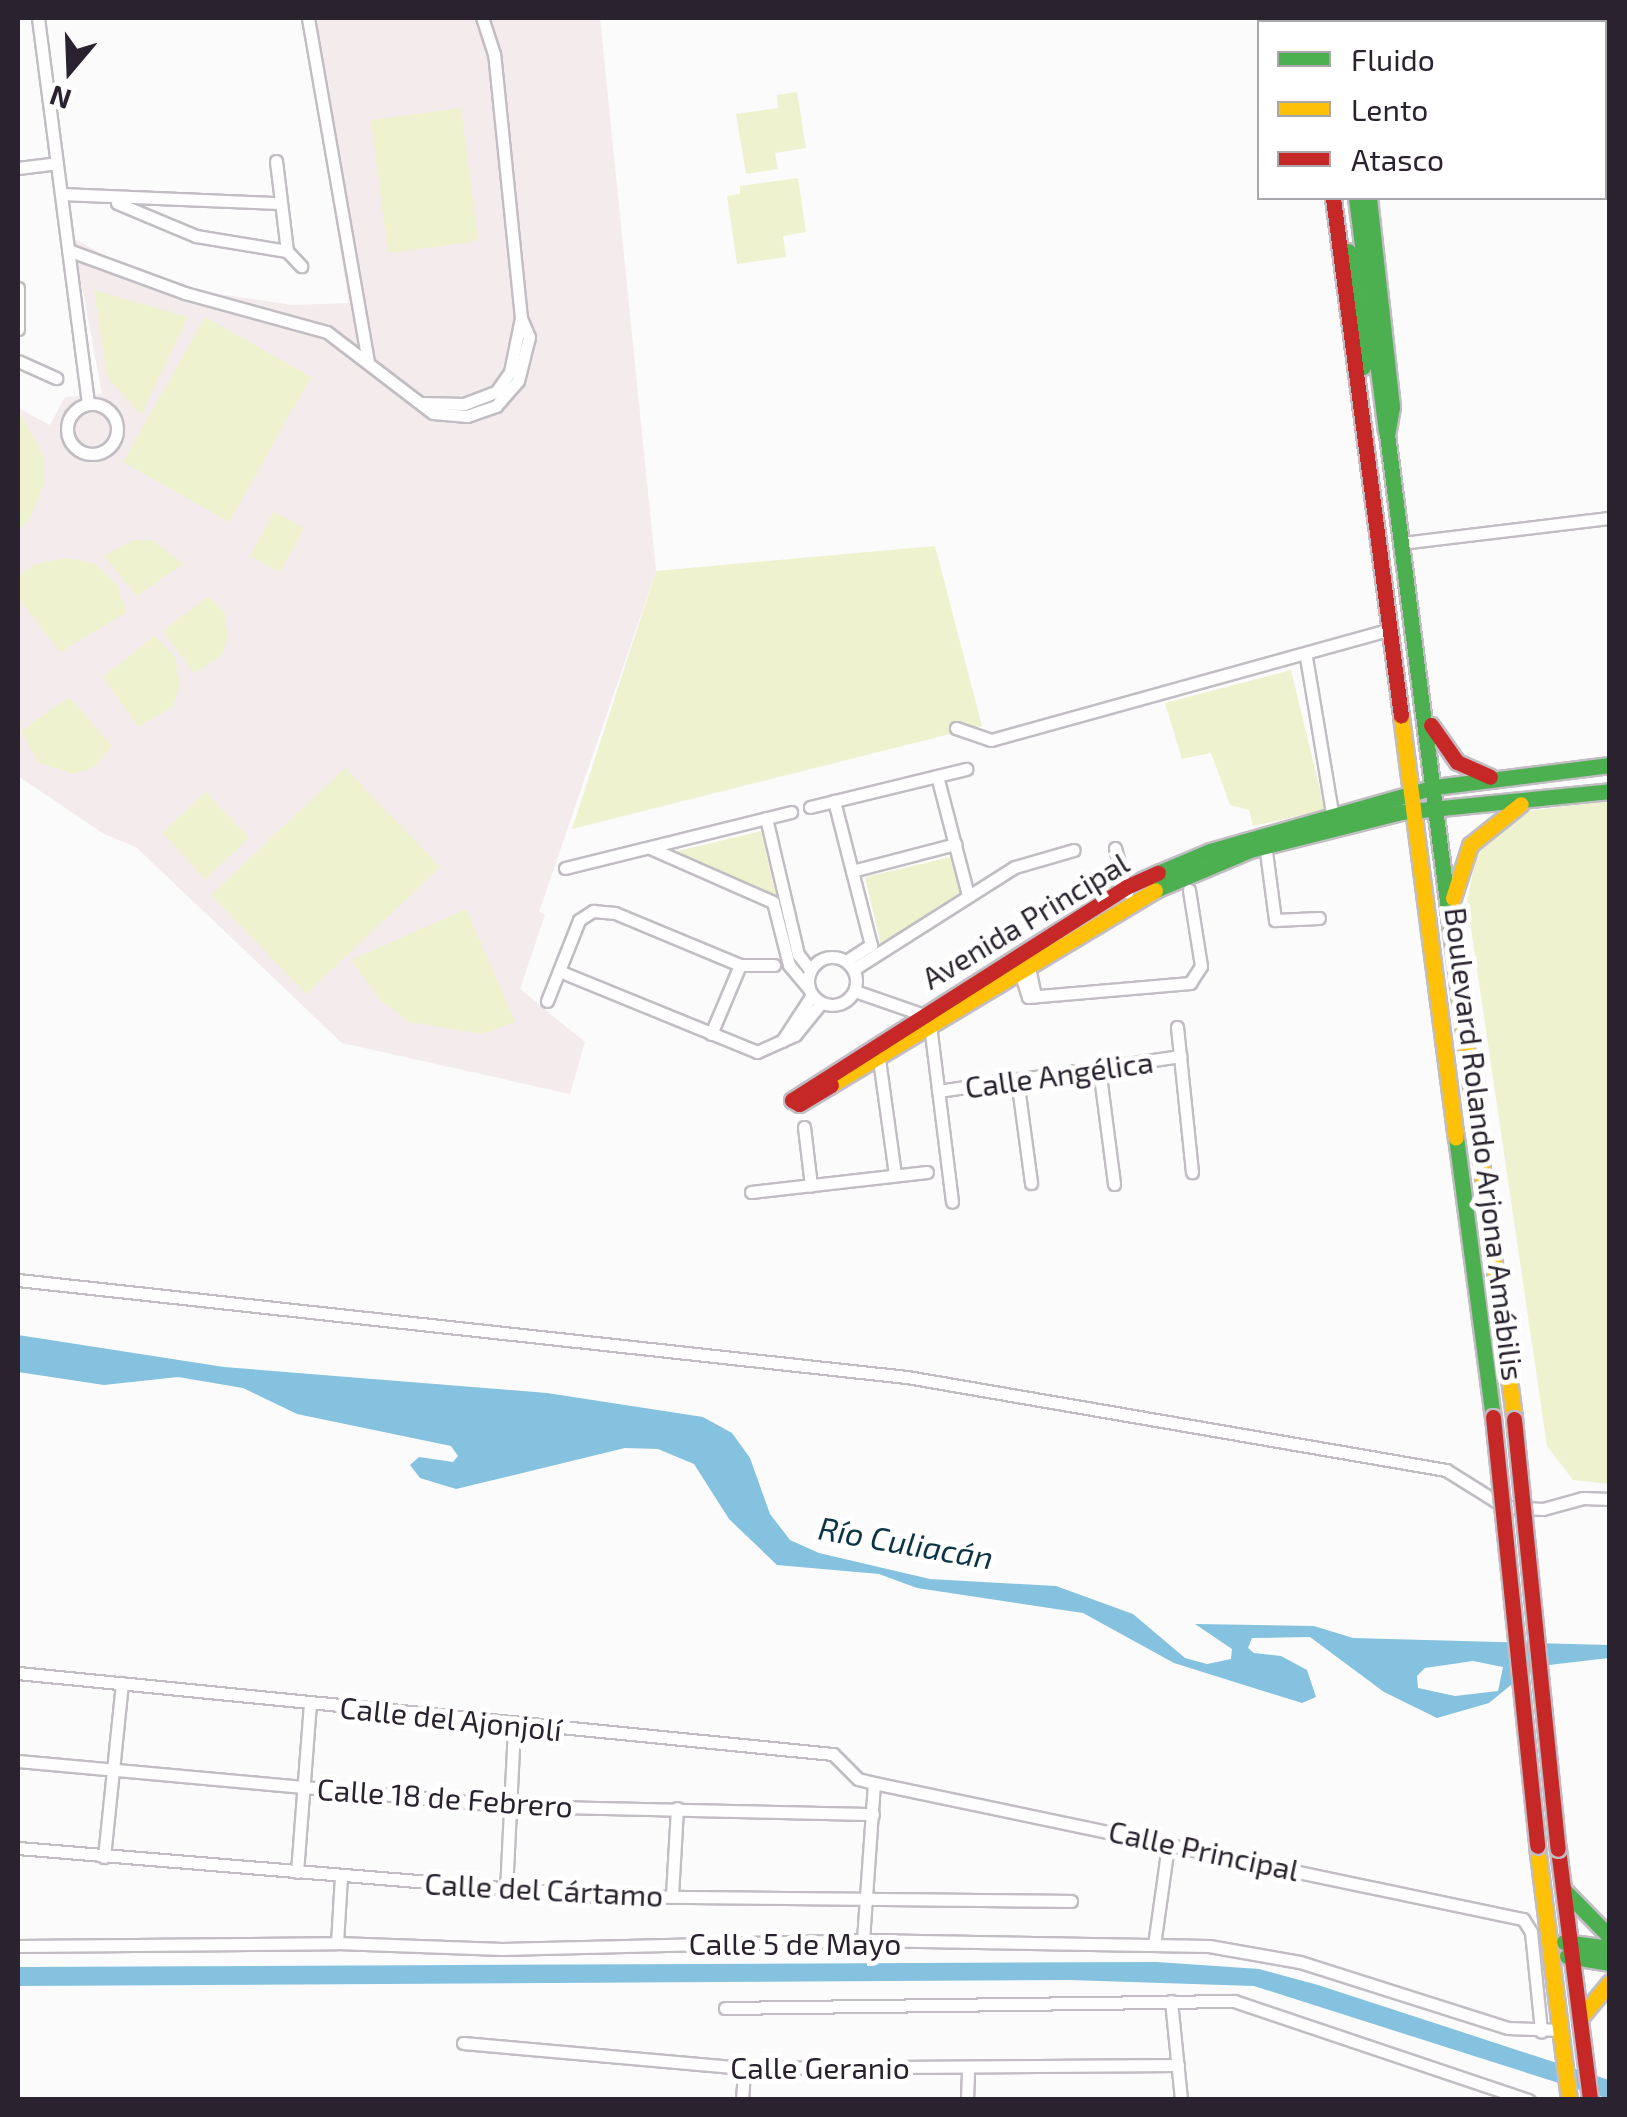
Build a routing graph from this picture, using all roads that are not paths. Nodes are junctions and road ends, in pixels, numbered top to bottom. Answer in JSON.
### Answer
{"nodes":[{"id":1,"x":38,"y":18,"type":"edge"},
{"id":2,"x":308,"y":18,"type":"edge"},
{"id":3,"x":482,"y":18,"type":"edge"},
{"id":4,"x":276,"y":161,"type":"dead end"},
{"id":5,"x":57,"y":163,"type":"junction"},
{"id":6,"x":18,"y":168,"type":"edge"},
{"id":7,"x":61,"y":194,"type":"junction"},
{"id":8,"x":108,"y":199,"type":"junction"},
{"id":9,"x":1333,"y":200,"type":"edge"},
{"id":10,"x":1341,"y":200,"type":"edge"},
{"id":11,"x":1356,"y":200,"type":"edge"},
{"id":12,"x":1369,"y":200,"type":"edge"},
{"id":13,"x":280,"y":203,"type":"junction"},
{"id":14,"x":68,"y":250,"type":"junction"},
{"id":15,"x":287,"y":251,"type":"junction"},
{"id":16,"x":301,"y":266,"type":"dead end"},
{"id":17,"x":18,"y":288,"type":"edge"},
{"id":18,"x":18,"y":329,"type":"edge"},
{"id":19,"x":18,"y":361,"type":"edge"},
{"id":20,"x":368,"y":361,"type":"junction"},
{"id":21,"x":56,"y":378,"type":"dead end"},
{"id":22,"x":1372,"y":386,"type":"junction"},
{"id":23,"x":88,"y":404,"type":"junction"},
{"id":24,"x":1365,"y":434,"type":"junction"},
{"id":25,"x":1387,"y":434,"type":"junction"},
{"id":26,"x":1610,"y":518,"type":"edge"},
{"id":27,"x":1402,"y":543,"type":"junction"},
{"id":28,"x":1391,"y":629,"type":"junction"},
{"id":29,"x":1306,"y":657,"type":"junction"},
{"id":30,"x":1428,"y":720,"type":"junction"},
{"id":31,"x":956,"y":728,"type":"dead end"},
{"id":32,"x":1610,"y":765,"type":"edge"},
{"id":33,"x":966,"y":769,"type":"dead end"},
{"id":34,"x":937,"y":776,"type":"junction"},
{"id":35,"x":1494,"y":778,"type":"junction"},
{"id":36,"x":1435,"y":788,"type":"junction"},
{"id":37,"x":1610,"y":791,"type":"edge"},
{"id":38,"x":1530,"y":800,"type":"junction"},
{"id":39,"x":834,"y":802,"type":"junction"},
{"id":40,"x":1415,"y":802,"type":"junction"},
{"id":41,"x":810,"y":807,"type":"dead end"},
{"id":42,"x":1437,"y":809,"type":"junction"},
{"id":43,"x":792,"y":812,"type":"dead end"},
{"id":44,"x":1332,"y":813,"type":"junction"},
{"id":45,"x":766,"y":818,"type":"junction"},
{"id":46,"x":956,"y":844,"type":"junction"},
{"id":47,"x":1264,"y":844,"type":"junction"},
{"id":48,"x":650,"y":848,"type":"junction"},
{"id":49,"x":1114,"y":848,"type":"dead end"},
{"id":50,"x":1074,"y":850,"type":"dead end"},
{"id":51,"x":565,"y":868,"type":"dead end"},
{"id":52,"x":852,"y":871,"type":"junction"},
{"id":53,"x":1189,"y":890,"type":"dead end"},
{"id":54,"x":1128,"y":894,"type":"junction"},
{"id":55,"x":968,"y":895,"type":"junction"},
{"id":56,"x":779,"y":901,"type":"junction"},
{"id":57,"x":1450,"y":916,"type":"junction"},
{"id":58,"x":1319,"y":918,"type":"dead end"},
{"id":59,"x":875,"y":949,"type":"junction"},
{"id":60,"x":740,"y":965,"type":"junction"},
{"id":61,"x":774,"y":965,"type":"dead end"},
{"id":62,"x":850,"y":965,"type":"junction"},
{"id":63,"x":1024,"y":966,"type":"junction"},
{"id":64,"x":810,"y":970,"type":"junction"},
{"id":65,"x":559,"y":971,"type":"junction"},
{"id":66,"x":855,"y":990,"type":"junction"},
{"id":67,"x":814,"y":996,"type":"junction"},
{"id":68,"x":547,"y":1002,"type":"dead end"},
{"id":69,"x":926,"y":1020,"type":"junction"},
{"id":70,"x":1177,"y":1028,"type":"dead end"},
{"id":71,"x":711,"y":1034,"type":"junction"},
{"id":72,"x":877,"y":1049,"type":"junction"},
{"id":73,"x":1180,"y":1056,"type":"junction"},
{"id":74,"x":1099,"y":1068,"type":"junction"},
{"id":75,"x":1017,"y":1080,"type":"junction"},
{"id":76,"x":938,"y":1090,"type":"junction"},
{"id":77,"x":799,"y":1096,"type":"dead end"},
{"id":78,"x":804,"y":1128,"type":"dead end"},
{"id":79,"x":927,"y":1172,"type":"dead end"},
{"id":80,"x":1192,"y":1172,"type":"dead end"},
{"id":81,"x":895,"y":1175,"type":"junction"},
{"id":82,"x":1031,"y":1183,"type":"dead end"},
{"id":83,"x":1114,"y":1184,"type":"dead end"},
{"id":84,"x":811,"y":1186,"type":"junction"},
{"id":85,"x":751,"y":1192,"type":"dead end"},
{"id":86,"x":952,"y":1202,"type":"dead end"},
{"id":87,"x":18,"y":1280,"type":"edge"},
{"id":88,"x":1610,"y":1498,"type":"edge"},
{"id":89,"x":18,"y":1673,"type":"edge"},
{"id":90,"x":122,"y":1684,"type":"junction"},
{"id":91,"x":310,"y":1703,"type":"junction"},
{"id":92,"x":514,"y":1726,"type":"junction"},
{"id":93,"x":18,"y":1761,"type":"edge"},
{"id":94,"x":113,"y":1770,"type":"junction"},
{"id":95,"x":874,"y":1784,"type":"junction"},
{"id":96,"x":303,"y":1787,"type":"junction"},
{"id":97,"x":512,"y":1806,"type":"junction"},
{"id":98,"x":677,"y":1808,"type":"junction"},
{"id":99,"x":873,"y":1814,"type":"junction"},
{"id":100,"x":1168,"y":1845,"type":"junction"},
{"id":101,"x":18,"y":1848,"type":"edge"},
{"id":102,"x":104,"y":1857,"type":"junction"},
{"id":103,"x":297,"y":1872,"type":"junction"},
{"id":104,"x":340,"y":1876,"type":"junction"},
{"id":105,"x":1562,"y":1888,"type":"junction"},
{"id":106,"x":506,"y":1891,"type":"junction"},
{"id":107,"x":867,"y":1894,"type":"junction"},
{"id":108,"x":672,"y":1895,"type":"junction"},
{"id":109,"x":1071,"y":1901,"type":"dead end"},
{"id":110,"x":1610,"y":1937,"type":"edge"},
{"id":111,"x":863,"y":1940,"type":"junction"},
{"id":112,"x":337,"y":1943,"type":"junction"},
{"id":113,"x":1154,"y":1945,"type":"junction"},
{"id":114,"x":18,"y":1946,"type":"edge"},
{"id":115,"x":1552,"y":1947,"type":"junction"},
{"id":116,"x":1610,"y":1948,"type":"edge"},
{"id":117,"x":1573,"y":1950,"type":"junction"},
{"id":118,"x":1610,"y":1963,"type":"edge"},
{"id":119,"x":1610,"y":1982,"type":"edge"},
{"id":120,"x":1171,"y":2001,"type":"junction"},
{"id":121,"x":725,"y":2008,"type":"dead end"},
{"id":122,"x":1580,"y":2018,"type":"junction"},
{"id":123,"x":1561,"y":2030,"type":"junction"},
{"id":124,"x":1541,"y":2031,"type":"junction"},
{"id":125,"x":464,"y":2043,"type":"dead end"},
{"id":126,"x":1178,"y":2065,"type":"junction"},
{"id":127,"x":968,"y":2067,"type":"junction"},
{"id":128,"x":744,"y":2068,"type":"junction"},
{"id":129,"x":742,"y":2100,"type":"edge"},
{"id":130,"x":967,"y":2100,"type":"edge"},
{"id":131,"x":1181,"y":2100,"type":"edge"},
{"id":132,"x":1529,"y":2100,"type":"edge"},
{"id":133,"x":1569,"y":2100,"type":"edge"},
{"id":134,"x":1590,"y":2100,"type":"edge"}],
"edges":[{"from":1,"to":5,"type":"street"},
{"from":2,"to":20,"type":"street"},
{"from":3,"to":20,"type":"street"},
{"from":4,"to":13,"type":"street"},
{"from":5,"to":6,"type":"street"},
{"from":5,"to":7,"type":"street"},
{"from":7,"to":8,"type":"street"},
{"from":7,"to":14,"type":"street"},
{"from":8,"to":13,"type":"street"},
{"from":8,"to":15,"type":"street"},
{"from":9,"to":24,"type":"main road","name":"Boulevard Rolando Arjona Amábilis"},
{"from":10,"to":22,"type":"main road"},
{"from":11,"to":22,"type":"main road"},
{"from":12,"to":25,"type":"main road","name":"Boulevard Rolando Arjona Amábilis"},
{"from":13,"to":15,"type":"street"},
{"from":14,"to":20,"type":"street"},
{"from":14,"to":23,"type":"street"},
{"from":15,"to":16,"type":"street"},
{"from":17,"to":18,"type":"street"},
{"from":19,"to":21,"type":"street"},
{"from":22,"to":24,"type":"main road"},
{"from":22,"to":25,"type":"main road"},
{"from":23,"to":23,"type":"street"},
{"from":24,"to":28,"type":"main road","name":"Boulevard Rolando Arjona Amábilis"},
{"from":25,"to":27,"type":"main road","name":"Boulevard Rolando Arjona Amábilis"},
{"from":26,"to":27,"type":"street"},
{"from":27,"to":30,"type":"main road","name":"Boulevard Rolando Arjona Amábilis"},
{"from":28,"to":29,"type":"street"},
{"from":28,"to":40,"type":"main road","name":"Boulevard Rolando Arjona Amábilis"},
{"from":29,"to":31,"type":"street"},
{"from":29,"to":44,"type":"street"},
{"from":30,"to":35,"type":"main road"},
{"from":30,"to":36,"type":"main road","name":"Boulevard Rolando Arjona Amábilis"},
{"from":32,"to":35,"type":"main road"},
{"from":33,"to":34,"type":"street"},
{"from":34,"to":39,"type":"street"},
{"from":34,"to":46,"type":"street"},
{"from":35,"to":36,"type":"main road"},
{"from":36,"to":40,"type":"main road"},
{"from":36,"to":42,"type":"main road","name":"Boulevard Rolando Arjona Amábilis"},
{"from":37,"to":38,"type":"main road"},
{"from":38,"to":42,"type":"main road"},
{"from":38,"to":57,"type":"main road"},
{"from":39,"to":41,"type":"street"},
{"from":39,"to":52,"type":"street"},
{"from":40,"to":42,"type":"main road"},
{"from":40,"to":44,"type":"main road","name":"Avenida Principal"},
{"from":40,"to":47,"type":"main road","name":"Avenida Principal"},
{"from":40,"to":115,"type":"main road","name":"Boulevard Rolando Arjona Amábilis","bridge":true},
{"from":42,"to":57,"type":"main road","name":"Boulevard Rolando Arjona Amábilis"},
{"from":43,"to":45,"type":"street"},
{"from":44,"to":54,"type":"main road","name":"Avenida Principal"},
{"from":45,"to":48,"type":"street"},
{"from":45,"to":56,"type":"street"},
{"from":46,"to":52,"type":"street"},
{"from":46,"to":55,"type":"street"},
{"from":47,"to":54,"type":"main road","name":"Avenida Principal"},
{"from":47,"to":58,"type":"street"},
{"from":48,"to":51,"type":"street"},
{"from":48,"to":56,"type":"street"},
{"from":49,"to":54,"type":"street"},
{"from":50,"to":55,"type":"street"},
{"from":52,"to":59,"type":"street"},
{"from":53,"to":63,"type":"street"},
{"from":54,"to":63,"type":"main road","name":"Avenida Principal"},
{"from":54,"to":69,"type":"main road","name":"Avenida Principal"},
{"from":55,"to":59,"type":"street"},
{"from":56,"to":64,"type":"street"},
{"from":56,"to":67,"type":"street"},
{"from":57,"to":105,"type":"main road","name":"Boulevard Rolando Arjona Amábilis","bridge":true},
{"from":59,"to":62,"type":"street"},
{"from":60,"to":61,"type":"street"},
{"from":60,"to":65,"type":"street"},
{"from":60,"to":71,"type":"street"},
{"from":62,"to":64,"type":"street"},
{"from":62,"to":66,"type":"street"},
{"from":63,"to":69,"type":"main road","name":"Avenida Principal"},
{"from":64,"to":67,"type":"street"},
{"from":65,"to":68,"type":"street"},
{"from":65,"to":71,"type":"street"},
{"from":66,"to":67,"type":"street"},
{"from":66,"to":69,"type":"street"},
{"from":67,"to":71,"type":"street"},
{"from":69,"to":72,"type":"main road","name":"Avenida Principal"},
{"from":69,"to":76,"type":"street"},
{"from":70,"to":73,"type":"street"},
{"from":72,"to":77,"type":"main road","name":"Avenida Principal"},
{"from":72,"to":81,"type":"street"},
{"from":73,"to":74,"type":"street","name":"Calle Angélica"},
{"from":73,"to":80,"type":"street"},
{"from":74,"to":75,"type":"street","name":"Calle Angélica"},
{"from":74,"to":83,"type":"street"},
{"from":75,"to":76,"type":"street","name":"Calle Angélica"},
{"from":75,"to":82,"type":"street"},
{"from":76,"to":86,"type":"street"},
{"from":78,"to":84,"type":"street"},
{"from":79,"to":81,"type":"street"},
{"from":81,"to":84,"type":"street"},
{"from":84,"to":85,"type":"street"},
{"from":87,"to":88,"type":"street"},
{"from":89,"to":90,"type":"street","name":"Calle del Ajonjolí"},
{"from":90,"to":91,"type":"street","name":"Calle del Ajonjolí"},
{"from":90,"to":94,"type":"street"},
{"from":91,"to":92,"type":"street","name":"Calle del Ajonjolí"},
{"from":91,"to":96,"type":"street"},
{"from":92,"to":95,"type":"street","name":"Calle del Ajonjolí"},
{"from":92,"to":97,"type":"street"},
{"from":93,"to":94,"type":"street","name":"Calle 18 de Febrero"},
{"from":94,"to":96,"type":"street","name":"Calle 18 de Febrero"},
{"from":94,"to":102,"type":"street"},
{"from":95,"to":99,"type":"street"},
{"from":95,"to":100,"type":"street","name":"Calle Principal"},
{"from":96,"to":97,"type":"street","name":"Calle 18 de Febrero"},
{"from":96,"to":103,"type":"street"},
{"from":97,"to":98,"type":"street","name":"Calle 18 de Febrero"},
{"from":97,"to":106,"type":"street"},
{"from":98,"to":99,"type":"street","name":"Calle 18 de Febrero"},
{"from":98,"to":108,"type":"street"},
{"from":99,"to":107,"type":"street"},
{"from":100,"to":113,"type":"street"},
{"from":100,"to":124,"type":"street","name":"Calle Principal"},
{"from":101,"to":102,"type":"street","name":"Calle del Cártamo"},
{"from":102,"to":103,"type":"street","name":"Calle del Cártamo"},
{"from":103,"to":104,"type":"street","name":"Calle del Cártamo"},
{"from":104,"to":106,"type":"street","name":"Calle del Cártamo"},
{"from":104,"to":112,"type":"street"},
{"from":105,"to":110,"type":"main road"},
{"from":105,"to":117,"type":"main road","name":"Boulevard Rolando Arjona Amábilis"},
{"from":106,"to":108,"type":"street","name":"Calle del Cártamo"},
{"from":107,"to":108,"type":"street","name":"Calle del Cártamo"},
{"from":107,"to":109,"type":"street","name":"Calle del Cártamo"},
{"from":107,"to":111,"type":"street"},
{"from":111,"to":112,"type":"street","name":"Calle 5 de Mayo"},
{"from":111,"to":113,"type":"street","name":"Calle 5 de Mayo"},
{"from":112,"to":114,"type":"street","name":"Calle 5 de Mayo"},
{"from":113,"to":124,"type":"street","name":"Calle 5 de Mayo"},
{"from":115,"to":117,"type":"main road"},
{"from":115,"to":123,"type":"main road","name":"Boulevard Rolando Arjona Amábilis"},
{"from":116,"to":117,"type":"main road"},
{"from":117,"to":118,"type":"main road"},
{"from":117,"to":122,"type":"main road","name":"Boulevard Rolando Arjona Amábilis"},
{"from":119,"to":122,"type":"main road"},
{"from":120,"to":121,"type":"street"},
{"from":120,"to":126,"type":"street"},
{"from":120,"to":132,"type":"street"},
{"from":122,"to":134,"type":"main road","name":"Boulevard Rolando Arjona Amábilis"},
{"from":123,"to":124,"type":"street","name":"Calle 5 de Mayo"},
{"from":123,"to":133,"type":"main road","name":"Boulevard Rolando Arjona Amábilis"},
{"from":125,"to":128,"type":"street","name":"Calle Geranio"},
{"from":126,"to":127,"type":"street","name":"Calle Geranio"},
{"from":126,"to":131,"type":"street"},
{"from":127,"to":128,"type":"street","name":"Calle Geranio"},
{"from":127,"to":130,"type":"street"},
{"from":128,"to":129,"type":"street"}]}
